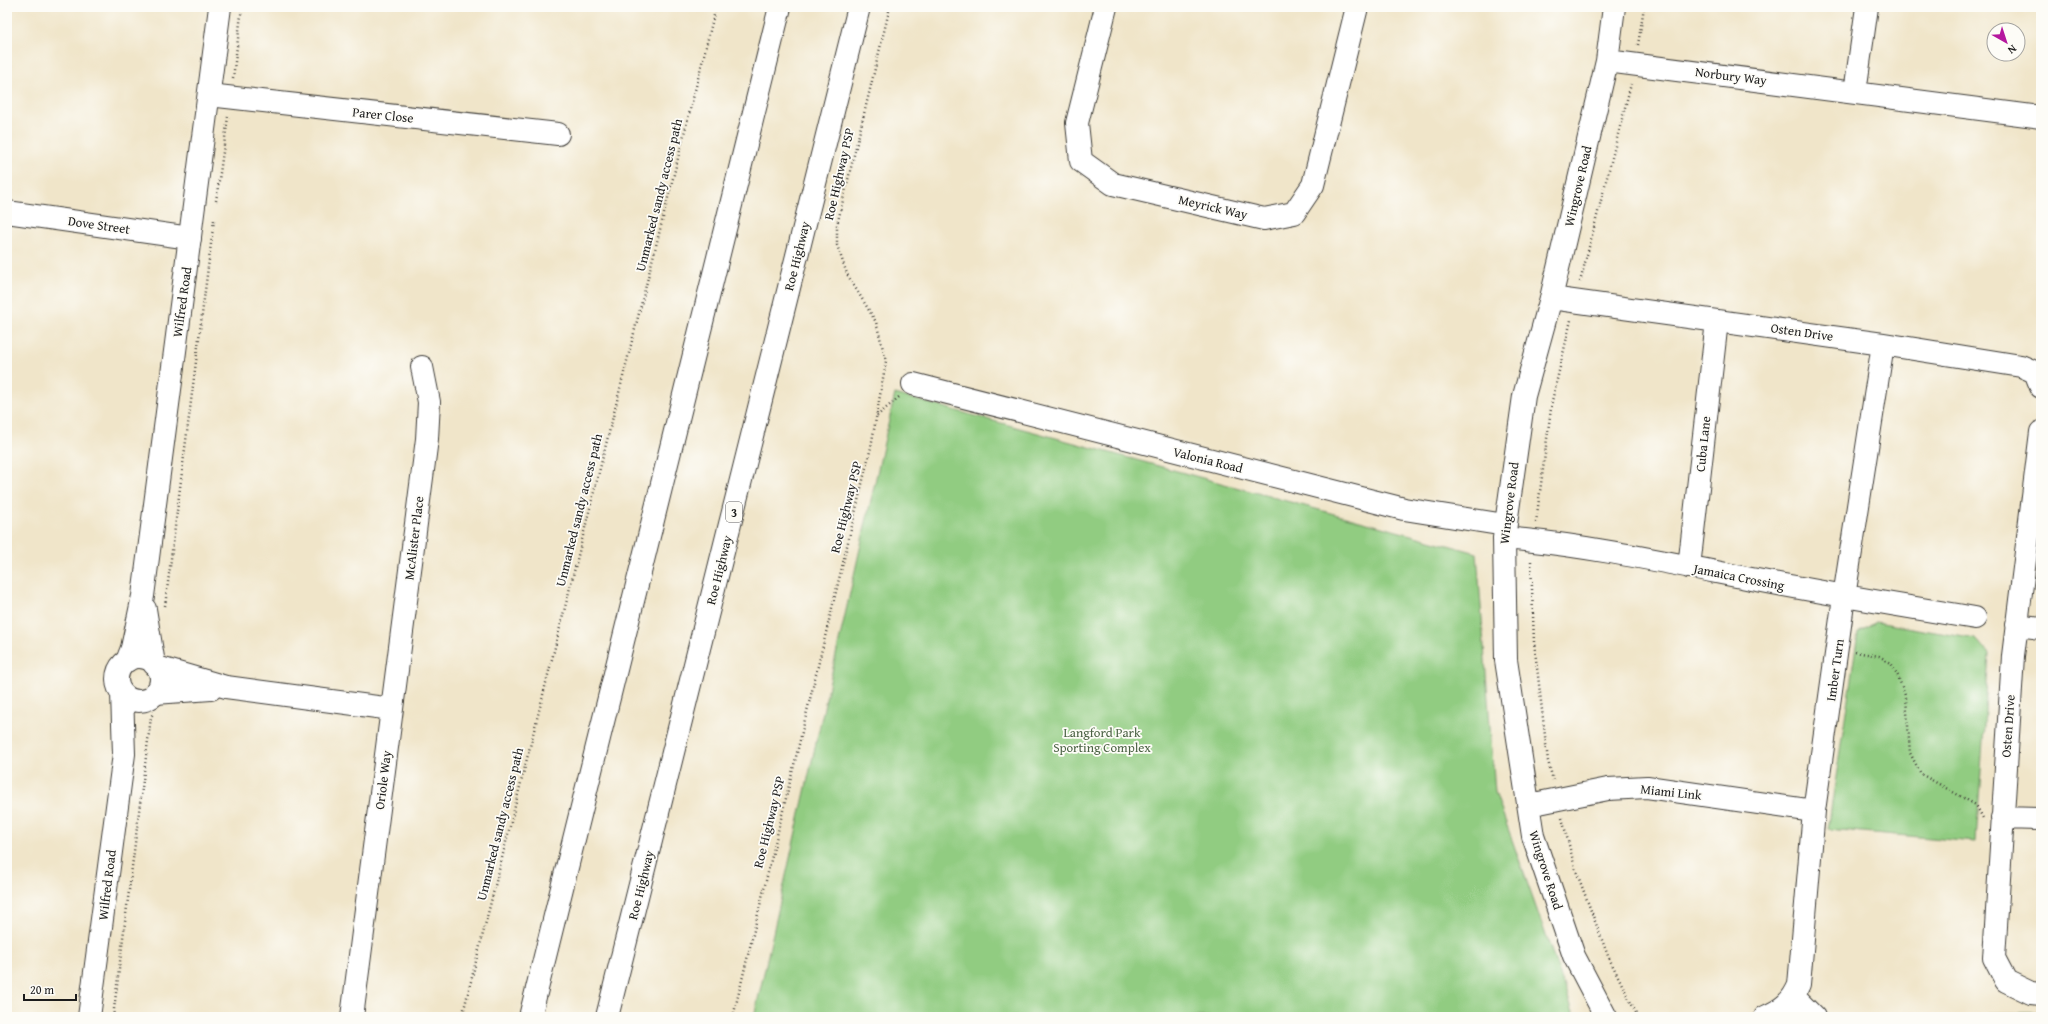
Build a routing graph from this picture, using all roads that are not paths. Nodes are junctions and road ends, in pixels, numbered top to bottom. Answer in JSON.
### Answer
{"nodes":[{"id":1,"x":220,"y":7,"type":"edge"},
{"id":2,"x":780,"y":7,"type":"edge"},
{"id":3,"x":859,"y":7,"type":"edge"},
{"id":4,"x":1106,"y":7,"type":"edge"},
{"id":5,"x":1357,"y":7,"type":"edge"},
{"id":6,"x":1614,"y":7,"type":"edge"},
{"id":7,"x":1867,"y":7,"type":"edge"},
{"id":8,"x":1607,"y":60,"type":"junction"},
{"id":9,"x":1855,"y":92,"type":"junction"},
{"id":10,"x":209,"y":95,"type":"junction"},
{"id":11,"x":2041,"y":116,"type":"edge"},
{"id":12,"x":558,"y":134,"type":"dead end"},
{"id":13,"x":7,"y":212,"type":"edge"},
{"id":14,"x":190,"y":238,"type":"junction"},
{"id":15,"x":1551,"y":298,"type":"junction"},
{"id":16,"x":1716,"y":320,"type":"junction"},
{"id":17,"x":1883,"y":344,"type":"junction"},
{"id":18,"x":422,"y":367,"type":"dead end"},
{"id":19,"x":912,"y":384,"type":"road end"},
{"id":20,"x":2041,"y":387,"type":"edge"},
{"id":21,"x":2041,"y":437,"type":"edge"},
{"id":22,"x":2036,"y":508,"type":"edge"},
{"id":23,"x":1504,"y":531,"type":"junction"},
{"id":24,"x":1689,"y":567,"type":"junction"},
{"id":25,"x":143,"y":596,"type":"junction"},
{"id":26,"x":1844,"y":597,"type":"junction"},
{"id":27,"x":1975,"y":618,"type":"dead end"},
{"id":28,"x":2016,"y":625,"type":"junction"},
{"id":29,"x":2041,"y":628,"type":"edge"},
{"id":30,"x":127,"y":661,"type":"junction"},
{"id":31,"x":156,"y":666,"type":"junction"},
{"id":32,"x":226,"y":687,"type":"junction"},
{"id":33,"x":122,"y":693,"type":"junction"},
{"id":34,"x":153,"y":701,"type":"junction"},
{"id":35,"x":392,"y":709,"type":"junction"},
{"id":36,"x":124,"y":754,"type":"junction"},
{"id":37,"x":1529,"y":805,"type":"junction"},
{"id":38,"x":1814,"y":811,"type":"junction"},
{"id":39,"x":2002,"y":818,"type":"junction"},
{"id":40,"x":2041,"y":819,"type":"edge"},
{"id":41,"x":2041,"y":994,"type":"edge"},
{"id":42,"x":1794,"y":997,"type":"junction"},
{"id":43,"x":89,"y":1017,"type":"edge"},
{"id":44,"x":352,"y":1017,"type":"edge"},
{"id":45,"x":530,"y":1017,"type":"edge"},
{"id":46,"x":608,"y":1017,"type":"edge"},
{"id":47,"x":1606,"y":1017,"type":"edge"},
{"id":48,"x":1765,"y":1017,"type":"edge"},
{"id":49,"x":1814,"y":1017,"type":"edge"}],
"edges":[{"from":1,"to":10,"type":"main road","name":"Wilfred Road"},
{"from":2,"to":45,"type":"main road"},
{"from":3,"to":46,"type":"main road","name":"Roe Highway","number":"3"},
{"from":4,"to":5,"type":"main road","name":"Meyrick Way"},
{"from":6,"to":8,"type":"main road","name":"Wingrove Road"},
{"from":7,"to":9,"type":"main road"},
{"from":8,"to":9,"type":"main road","name":"Norbury Way"},
{"from":8,"to":15,"type":"main road","name":"Wingrove Road"},
{"from":9,"to":11,"type":"main road","name":"Norbury Way"},
{"from":10,"to":12,"type":"main road","name":"Parer Close"},
{"from":10,"to":14,"type":"main road","name":"Wilfred Road"},
{"from":13,"to":14,"type":"main road","name":"Dove Street"},
{"from":14,"to":25,"type":"main road","name":"Wilfred Road"},
{"from":15,"to":16,"type":"main road","name":"Osten Drive"},
{"from":15,"to":23,"type":"main road","name":"Wingrove Road"},
{"from":16,"to":17,"type":"main road","name":"Osten Drive"},
{"from":16,"to":24,"type":"main road","name":"Cuba Lane"},
{"from":17,"to":20,"type":"main road","name":"Osten Drive"},
{"from":17,"to":26,"type":"main road","name":"Imber Turn"},
{"from":18,"to":35,"type":"main road","name":"McAlister Place"},
{"from":19,"to":23,"type":"main road","name":"Valonia Road"},
{"from":21,"to":22,"type":"main road","name":"Osten Drive"},
{"from":22,"to":28,"type":"main road","name":"Osten Drive"},
{"from":23,"to":24,"type":"main road","name":"Jamaica Crossing"},
{"from":23,"to":37,"type":"main road","name":"Wingrove Road"},
{"from":24,"to":26,"type":"main road","name":"Jamaica Crossing"},
{"from":25,"to":30,"type":"main road","name":"Wilfred Road"},
{"from":25,"to":31,"type":"main road","name":"Wilfred Road"},
{"from":26,"to":27,"type":"main road","name":"Jamaica Crossing"},
{"from":26,"to":38,"type":"main road","name":"Imber Turn"},
{"from":28,"to":29,"type":"main road"},
{"from":28,"to":39,"type":"main road","name":"Osten Drive"},
{"from":30,"to":31,"type":"main road"},
{"from":30,"to":33,"type":"main road"},
{"from":31,"to":32,"type":"main road"},
{"from":31,"to":34,"type":"main road"},
{"from":32,"to":34,"type":"main road"},
{"from":32,"to":35,"type":"main road"},
{"from":33,"to":34,"type":"main road"},
{"from":33,"to":36,"type":"main road","name":"Wilfred Road"},
{"from":34,"to":36,"type":"main road","name":"Wilfred Road"},
{"from":35,"to":44,"type":"main road","name":"Oriole Way"},
{"from":36,"to":43,"type":"main road","name":"Wilfred Road"},
{"from":37,"to":38,"type":"main road","name":"Miami Link"},
{"from":37,"to":47,"type":"main road","name":"Wingrove Road"},
{"from":38,"to":42,"type":"main road","name":"Imber Turn"},
{"from":39,"to":40,"type":"main road"},
{"from":39,"to":41,"type":"main road","name":"Osten Drive"},
{"from":42,"to":48,"type":"main road"},
{"from":42,"to":49,"type":"main road"}]}
